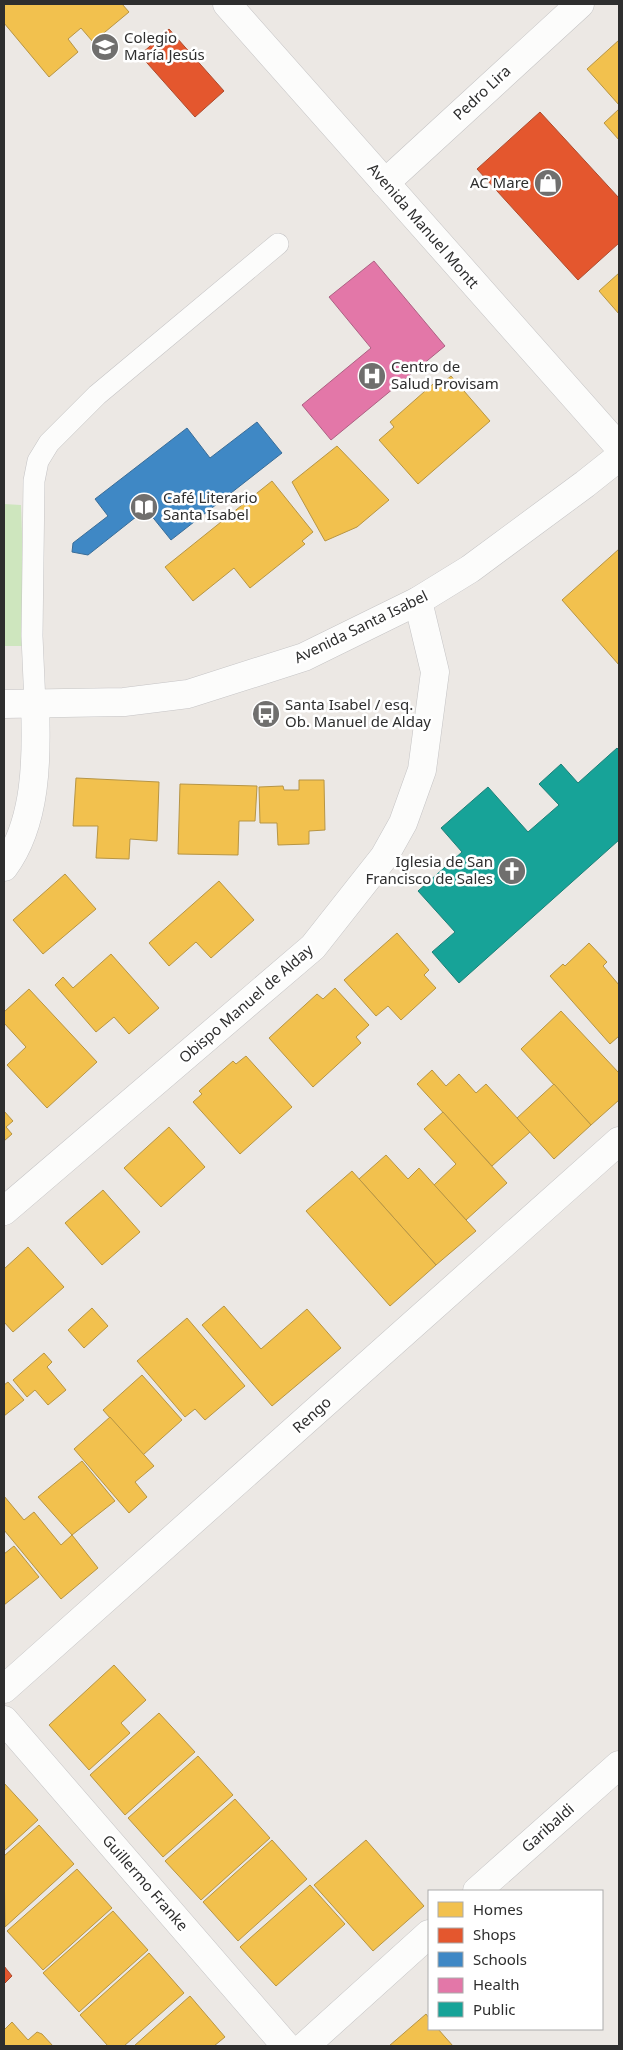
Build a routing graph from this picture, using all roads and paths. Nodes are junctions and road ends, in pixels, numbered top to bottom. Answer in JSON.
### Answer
{"nodes":[{"id":1,"x":227,"y":4,"type":"edge"},
{"id":2,"x":580,"y":4,"type":"edge"},
{"id":3,"x":385,"y":183,"type":"junction"},
{"id":4,"x":278,"y":244,"type":"dead end"},
{"id":5,"x":619,"y":447,"type":"edge"},
{"id":6,"x":619,"y":457,"type":"edge"},
{"id":7,"x":418,"y":601,"type":"junction"},
{"id":8,"x":4,"y":704,"type":"edge"},
{"id":9,"x":35,"y":704,"type":"junction"},
{"id":10,"x":4,"y":866,"type":"edge"},
{"id":11,"x":619,"y":1141,"type":"edge"},
{"id":12,"x":4,"y":1211,"type":"edge"},
{"id":13,"x":4,"y":1689,"type":"edge"},
{"id":14,"x":4,"y":1720,"type":"edge"},
{"id":15,"x":619,"y":1765,"type":"edge"},
{"id":16,"x":478,"y":1890,"type":"edge"},
{"id":17,"x":428,"y":1935,"type":"edge"},
{"id":18,"x":286,"y":2046,"type":"edge"},
{"id":19,"x":305,"y":2046,"type":"edge"}],
"edges":[{"from":1,"to":3,"type":"street","name":"Avenida Manuel Montt"},
{"from":2,"to":3,"type":"street","name":"Pedro Lira"},
{"from":3,"to":5,"type":"street","name":"Avenida Manuel Montt"},
{"from":4,"to":9,"type":"lane"},
{"from":6,"to":7,"type":"street","name":"Avenida Santa Isabel"},
{"from":7,"to":9,"type":"street","name":"Avenida Santa Isabel"},
{"from":7,"to":12,"type":"street","name":"Obispo Manuel de Alday"},
{"from":8,"to":9,"type":"street","name":"Avenida Santa Isabel"},
{"from":9,"to":10,"type":"street"},
{"from":11,"to":13,"type":"street","name":"Rengo"},
{"from":14,"to":18,"type":"street","name":"Guillermo Franke"},
{"from":15,"to":16,"type":"street","name":"Garibaldi"},
{"from":17,"to":19,"type":"street"}]}
